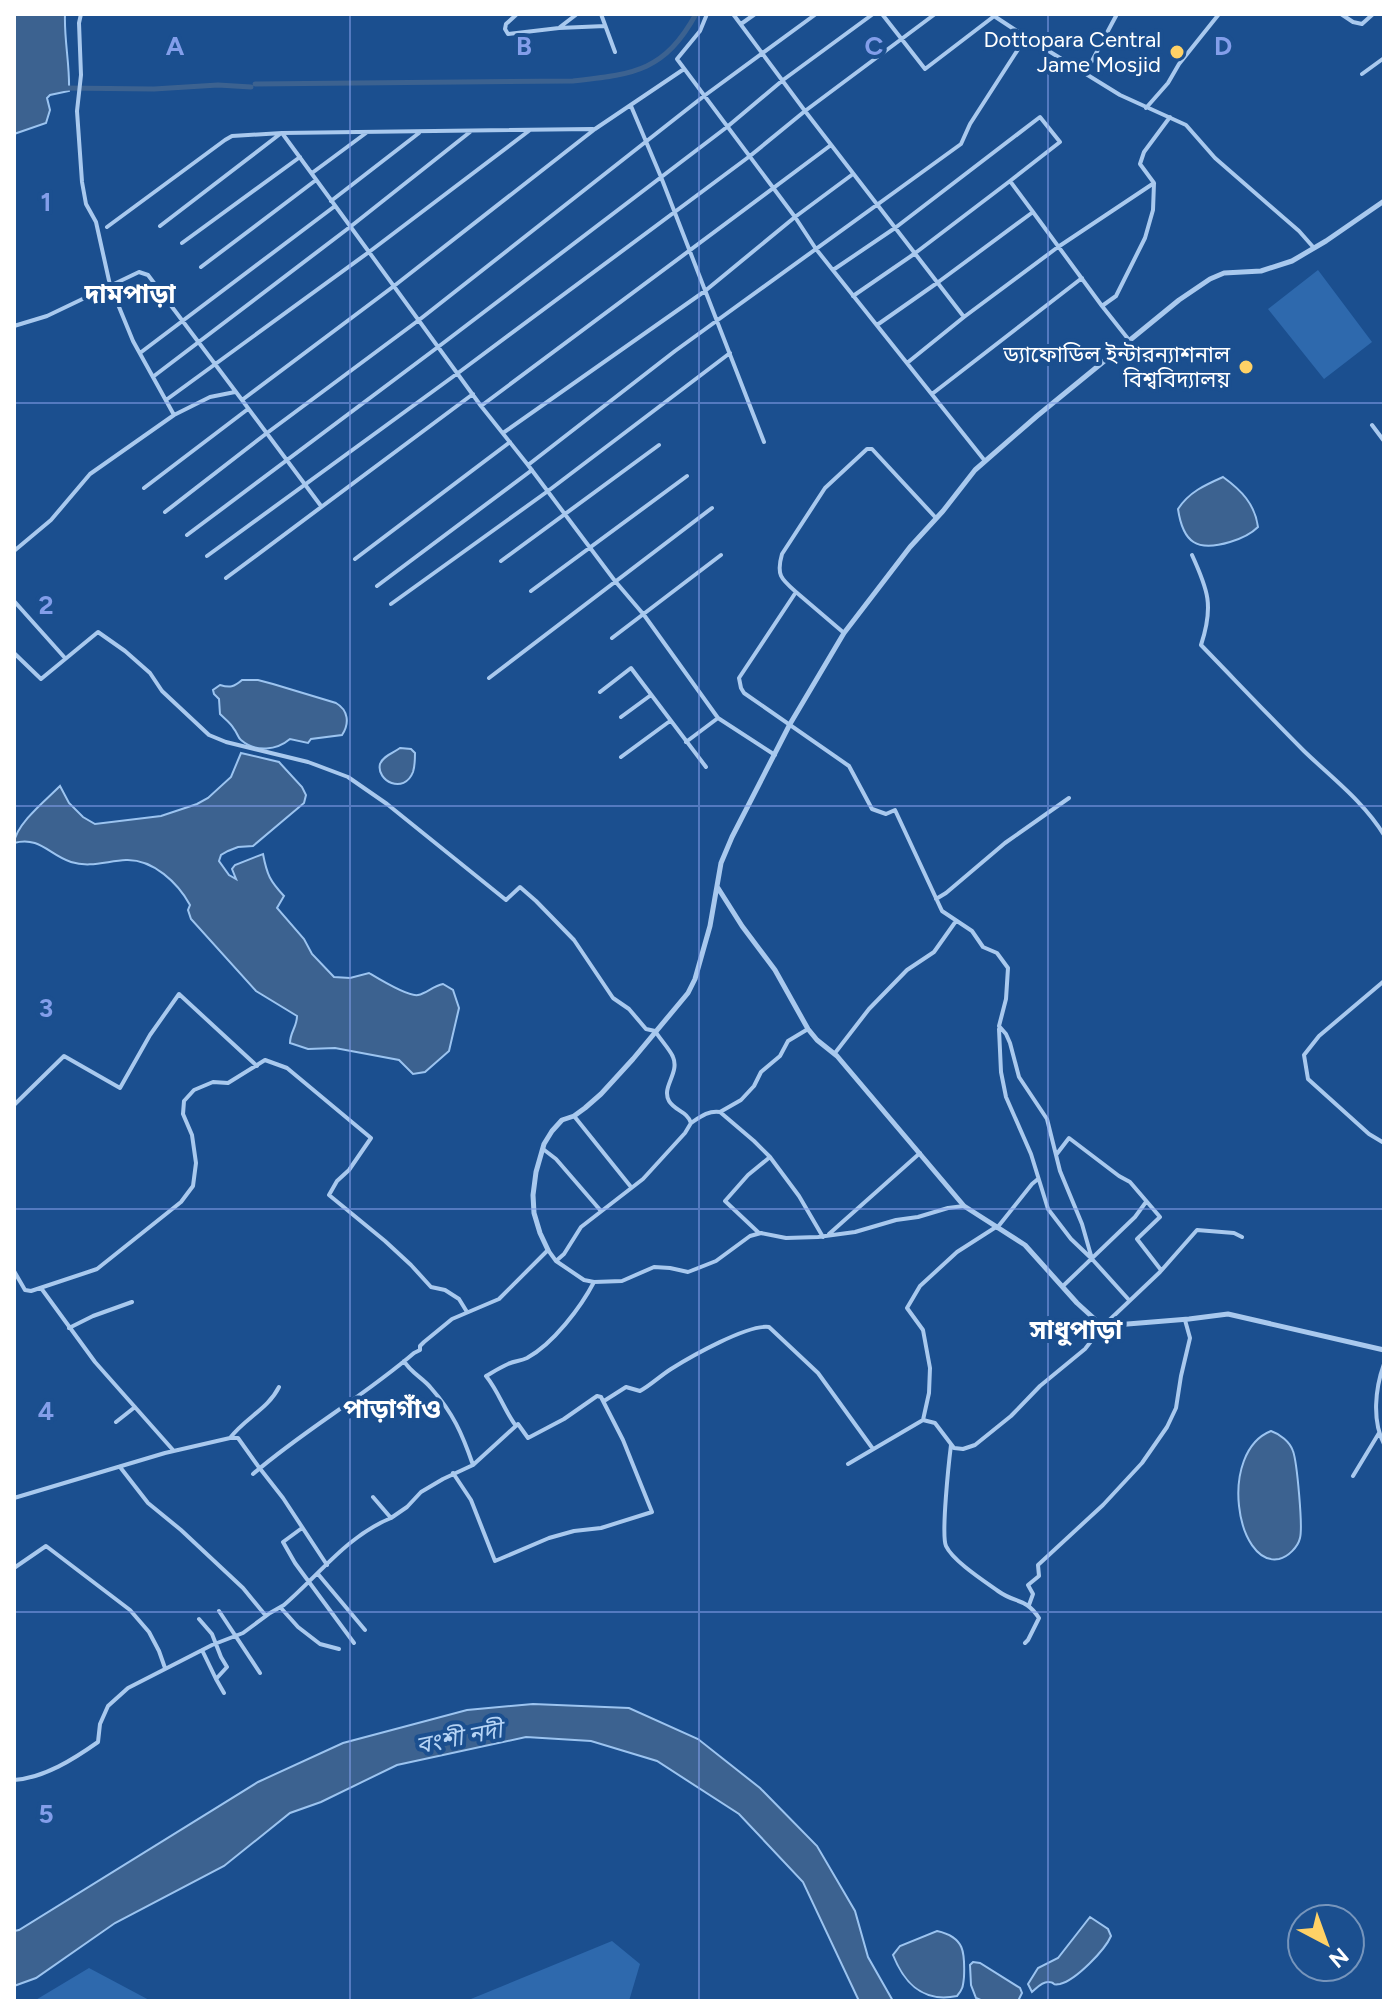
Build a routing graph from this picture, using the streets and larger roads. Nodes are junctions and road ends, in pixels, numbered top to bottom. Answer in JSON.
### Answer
{"nodes":[{"id":1,"x":81,"y":14,"type":"edge"},
{"id":2,"x":517,"y":14,"type":"edge"},
{"id":3,"x":577,"y":14,"type":"edge"},
{"id":4,"x":601,"y":14,"type":"edge"},
{"id":5,"x":707,"y":14,"type":"edge"},
{"id":6,"x":733,"y":14,"type":"edge"},
{"id":7,"x":755,"y":14,"type":"edge"},
{"id":8,"x":816,"y":14,"type":"edge"},
{"id":9,"x":873,"y":14,"type":"edge"},
{"id":10,"x":882,"y":14,"type":"edge"},
{"id":11,"x":935,"y":14,"type":"edge"},
{"id":12,"x":1117,"y":14,"type":"edge"},
{"id":13,"x":1219,"y":14,"type":"edge"},
{"id":14,"x":1341,"y":14,"type":"edge"},
{"id":15,"x":1373,"y":14,"type":"edge"},
{"id":16,"x":992,"y":16,"type":"edge"},
{"id":17,"x":741,"y":24,"type":"junction"},
{"id":18,"x":605,"y":26,"type":"junction"},
{"id":19,"x":559,"y":28,"type":"junction"},
{"id":20,"x":1026,"y":37,"type":"junction"},
{"id":21,"x":902,"y":39,"type":"junction"},
{"id":22,"x":615,"y":52,"type":"dead end"},
{"id":23,"x":762,"y":53,"type":"junction"},
{"id":24,"x":1384,"y":58,"type":"edge"},
{"id":25,"x":684,"y":69,"type":"junction"},
{"id":26,"x":1085,"y":74,"type":"junction"},
{"id":27,"x":1362,"y":74,"type":"dead end"},
{"id":28,"x":783,"y":80,"type":"junction"},
{"id":29,"x":704,"y":96,"type":"junction"},
{"id":30,"x":631,"y":106,"type":"junction"},
{"id":31,"x":1146,"y":108,"type":"junction"},
{"id":32,"x":805,"y":111,"type":"junction"},
{"id":33,"x":1170,"y":117,"type":"junction"},
{"id":34,"x":727,"y":127,"type":"junction"},
{"id":35,"x":595,"y":129,"type":"junction"},
{"id":36,"x":530,"y":130,"type":"junction"},
{"id":37,"x":421,"y":131,"type":"junction"},
{"id":38,"x":472,"y":131,"type":"junction"},
{"id":39,"x":368,"y":132,"type":"junction"},
{"id":40,"x":282,"y":133,"type":"junction"},
{"id":41,"x":646,"y":142,"type":"junction"},
{"id":42,"x":831,"y":145,"type":"junction"},
{"id":43,"x":750,"y":156,"type":"junction"},
{"id":44,"x":300,"y":157,"type":"junction"},
{"id":45,"x":312,"y":173,"type":"junction"},
{"id":46,"x":853,"y":174,"type":"junction"},
{"id":47,"x":661,"y":177,"type":"junction"},
{"id":48,"x":316,"y":180,"type":"junction"},
{"id":49,"x":1010,"y":181,"type":"junction"},
{"id":50,"x":1154,"y":183,"type":"junction"},
{"id":51,"x":773,"y":188,"type":"junction"},
{"id":52,"x":1384,"y":201,"type":"edge"},
{"id":53,"x":333,"y":203,"type":"junction"},
{"id":54,"x":877,"y":204,"type":"junction"},
{"id":55,"x":675,"y":212,"type":"junction"},
{"id":56,"x":1033,"y":212,"type":"junction"},
{"id":57,"x":795,"y":217,"type":"junction"},
{"id":58,"x":160,"y":226,"type":"dead end"},
{"id":59,"x":107,"y":227,"type":"dead end"},
{"id":60,"x":350,"y":227,"type":"junction"},
{"id":61,"x":895,"y":228,"type":"junction"},
{"id":62,"x":182,"y":243,"type":"dead end"},
{"id":63,"x":1058,"y":247,"type":"junction"},
{"id":64,"x":1314,"y":248,"type":"junction"},
{"id":65,"x":816,"y":249,"type":"junction"},
{"id":66,"x":689,"y":251,"type":"junction"},
{"id":67,"x":369,"y":252,"type":"junction"},
{"id":68,"x":914,"y":254,"type":"junction"},
{"id":69,"x":201,"y":267,"type":"dead end"},
{"id":70,"x":833,"y":270,"type":"junction"},
{"id":71,"x":1082,"y":278,"type":"junction"},
{"id":72,"x":937,"y":283,"type":"junction"},
{"id":73,"x":110,"y":285,"type":"junction"},
{"id":74,"x":394,"y":286,"type":"junction"},
{"id":75,"x":705,"y":291,"type":"junction"},
{"id":76,"x":853,"y":296,"type":"junction"},
{"id":77,"x":1102,"y":306,"type":"junction"},
{"id":78,"x":964,"y":317,"type":"junction"},
{"id":79,"x":181,"y":320,"type":"junction"},
{"id":80,"x":419,"y":320,"type":"junction"},
{"id":81,"x":717,"y":321,"type":"junction"},
{"id":82,"x":877,"y":325,"type":"junction"},
{"id":83,"x":14,"y":326,"type":"edge"},
{"id":84,"x":1130,"y":341,"type":"junction"},
{"id":85,"x":198,"y":342,"type":"junction"},
{"id":86,"x":438,"y":347,"type":"junction"},
{"id":87,"x":140,"y":353,"type":"junction"},
{"id":88,"x":730,"y":353,"type":"junction"},
{"id":89,"x":907,"y":363,"type":"junction"},
{"id":90,"x":215,"y":365,"type":"junction"},
{"id":91,"x":458,"y":373,"type":"junction"},
{"id":92,"x":153,"y":376,"type":"junction"},
{"id":93,"x":235,"y":392,"type":"junction"},
{"id":94,"x":473,"y":394,"type":"junction"},
{"id":95,"x":932,"y":394,"type":"junction"},
{"id":96,"x":166,"y":400,"type":"junction"},
{"id":97,"x":242,"y":400,"type":"junction"},
{"id":98,"x":481,"y":406,"type":"junction"},
{"id":99,"x":248,"y":409,"type":"junction"},
{"id":100,"x":174,"y":415,"type":"junction"},
{"id":101,"x":1372,"y":425,"type":"dead end"},
{"id":102,"x":267,"y":433,"type":"junction"},
{"id":103,"x":503,"y":433,"type":"junction"},
{"id":104,"x":1384,"y":441,"type":"edge"},
{"id":105,"x":510,"y":442,"type":"junction"},
{"id":106,"x":764,"y":442,"type":"dead end"},
{"id":107,"x":659,"y":445,"type":"dead end"},
{"id":108,"x":287,"y":460,"type":"junction"},
{"id":109,"x":986,"y":461,"type":"junction"},
{"id":110,"x":530,"y":467,"type":"junction"},
{"id":111,"x":687,"y":476,"type":"dead end"},
{"id":112,"x":305,"y":484,"type":"junction"},
{"id":113,"x":144,"y":488,"type":"dead end"},
{"id":114,"x":548,"y":491,"type":"junction"},
{"id":115,"x":321,"y":506,"type":"junction"},
{"id":116,"x":712,"y":508,"type":"dead end"},
{"id":117,"x":165,"y":512,"type":"dead end"},
{"id":118,"x":566,"y":515,"type":"junction"},
{"id":119,"x":936,"y":518,"type":"junction"},
{"id":120,"x":187,"y":535,"type":"dead end"},
{"id":121,"x":590,"y":547,"type":"junction"},
{"id":122,"x":14,"y":551,"type":"edge"},
{"id":123,"x":721,"y":555,"type":"dead end"},
{"id":124,"x":1192,"y":555,"type":"dead end"},
{"id":125,"x":207,"y":556,"type":"dead end"},
{"id":126,"x":355,"y":559,"type":"dead end"},
{"id":127,"x":501,"y":561,"type":"dead end"},
{"id":128,"x":226,"y":578,"type":"dead end"},
{"id":129,"x":615,"y":581,"type":"junction"},
{"id":130,"x":377,"y":586,"type":"dead end"},
{"id":131,"x":531,"y":591,"type":"dead end"},
{"id":132,"x":796,"y":592,"type":"junction"},
{"id":133,"x":14,"y":601,"type":"edge"},
{"id":134,"x":391,"y":604,"type":"dead end"},
{"id":135,"x":644,"y":615,"type":"junction"},
{"id":136,"x":844,"y":633,"type":"junction"},
{"id":137,"x":612,"y":638,"type":"dead end"},
{"id":138,"x":14,"y":653,"type":"edge"},
{"id":139,"x":65,"y":658,"type":"junction"},
{"id":140,"x":489,"y":678,"type":"dead end"},
{"id":141,"x":600,"y":692,"type":"dead end"},
{"id":142,"x":651,"y":695,"type":"junction"},
{"id":143,"x":621,"y":717,"type":"dead end"},
{"id":144,"x":718,"y":718,"type":"junction"},
{"id":145,"x":670,"y":721,"type":"junction"},
{"id":146,"x":790,"y":724,"type":"junction"},
{"id":147,"x":686,"y":742,"type":"junction"},
{"id":148,"x":775,"y":755,"type":"junction"},
{"id":149,"x":621,"y":757,"type":"dead end"},
{"id":150,"x":706,"y":767,"type":"dead end"},
{"id":151,"x":1069,"y":798,"type":"dead end"},
{"id":152,"x":1384,"y":835,"type":"edge"},
{"id":153,"x":717,"y":887,"type":"junction"},
{"id":154,"x":936,"y":899,"type":"junction"},
{"id":155,"x":956,"y":921,"type":"junction"},
{"id":156,"x":1384,"y":981,"type":"edge"},
{"id":157,"x":999,"y":1026,"type":"junction"},
{"id":158,"x":808,"y":1029,"type":"junction"},
{"id":159,"x":655,"y":1031,"type":"junction"},
{"id":160,"x":835,"y":1054,"type":"junction"},
{"id":161,"x":257,"y":1066,"type":"junction"},
{"id":162,"x":14,"y":1105,"type":"edge"},
{"id":163,"x":720,"y":1112,"type":"junction"},
{"id":164,"x":574,"y":1116,"type":"junction"},
{"id":165,"x":691,"y":1123,"type":"junction"},
{"id":166,"x":1384,"y":1143,"type":"edge"},
{"id":167,"x":543,"y":1149,"type":"junction"},
{"id":168,"x":920,"y":1153,"type":"junction"},
{"id":169,"x":1056,"y":1155,"type":"junction"},
{"id":170,"x":770,"y":1157,"type":"junction"},
{"id":171,"x":1038,"y":1179,"type":"junction"},
{"id":172,"x":631,"y":1187,"type":"junction"},
{"id":173,"x":1146,"y":1202,"type":"junction"},
{"id":174,"x":964,"y":1206,"type":"junction"},
{"id":175,"x":601,"y":1211,"type":"junction"},
{"id":176,"x":997,"y":1227,"type":"junction"},
{"id":177,"x":759,"y":1233,"type":"junction"},
{"id":178,"x":825,"y":1236,"type":"junction"},
{"id":179,"x":1242,"y":1237,"type":"dead end"},
{"id":180,"x":548,"y":1250,"type":"junction"},
{"id":181,"x":1092,"y":1259,"type":"junction"},
{"id":182,"x":556,"y":1261,"type":"junction"},
{"id":183,"x":1161,"y":1270,"type":"junction"},
{"id":184,"x":14,"y":1271,"type":"edge"},
{"id":185,"x":594,"y":1282,"type":"junction"},
{"id":186,"x":1063,"y":1286,"type":"junction"},
{"id":187,"x":41,"y":1288,"type":"junction"},
{"id":188,"x":1129,"y":1301,"type":"junction"},
{"id":189,"x":132,"y":1302,"type":"dead end"},
{"id":190,"x":467,"y":1312,"type":"junction"},
{"id":191,"x":1185,"y":1320,"type":"junction"},
{"id":192,"x":1103,"y":1326,"type":"junction"},
{"id":193,"x":69,"y":1328,"type":"junction"},
{"id":194,"x":1384,"y":1350,"type":"edge"},
{"id":195,"x":404,"y":1361,"type":"junction"},
{"id":196,"x":1384,"y":1364,"type":"edge"},
{"id":197,"x":279,"y":1387,"type":"dead end"},
{"id":198,"x":604,"y":1401,"type":"junction"},
{"id":199,"x":135,"y":1407,"type":"junction"},
{"id":200,"x":923,"y":1420,"type":"junction"},
{"id":201,"x":116,"y":1422,"type":"dead end"},
{"id":202,"x":516,"y":1426,"type":"junction"},
{"id":203,"x":1379,"y":1433,"type":"junction"},
{"id":204,"x":230,"y":1438,"type":"junction"},
{"id":205,"x":1384,"y":1444,"type":"edge"},
{"id":206,"x":951,"y":1445,"type":"junction"},
{"id":207,"x":873,"y":1449,"type":"junction"},
{"id":208,"x":174,"y":1451,"type":"junction"},
{"id":209,"x":848,"y":1464,"type":"dead end"},
{"id":210,"x":473,"y":1465,"type":"junction"},
{"id":211,"x":120,"y":1467,"type":"junction"},
{"id":212,"x":259,"y":1469,"type":"junction"},
{"id":213,"x":453,"y":1473,"type":"junction"},
{"id":214,"x":253,"y":1474,"type":"dead end"},
{"id":215,"x":1353,"y":1476,"type":"dead end"},
{"id":216,"x":373,"y":1497,"type":"dead end"},
{"id":217,"x":14,"y":1498,"type":"edge"},
{"id":218,"x":391,"y":1518,"type":"junction"},
{"id":219,"x":302,"y":1528,"type":"junction"},
{"id":220,"x":327,"y":1565,"type":"junction"},
{"id":221,"x":14,"y":1568,"type":"edge"},
{"id":222,"x":318,"y":1574,"type":"junction"},
{"id":223,"x":310,"y":1582,"type":"junction"},
{"id":224,"x":1029,"y":1605,"type":"junction"},
{"id":225,"x":281,"y":1608,"type":"junction"},
{"id":226,"x":219,"y":1611,"type":"dead end"},
{"id":227,"x":266,"y":1616,"type":"junction"},
{"id":228,"x":199,"y":1619,"type":"dead end"},
{"id":229,"x":365,"y":1630,"type":"dead end"},
{"id":230,"x":235,"y":1635,"type":"junction"},
{"id":231,"x":215,"y":1643,"type":"junction"},
{"id":232,"x":354,"y":1643,"type":"dead end"},
{"id":233,"x":1025,"y":1643,"type":"dead end"},
{"id":234,"x":339,"y":1649,"type":"dead end"},
{"id":235,"x":202,"y":1650,"type":"junction"},
{"id":236,"x":165,"y":1668,"type":"junction"},
{"id":237,"x":260,"y":1673,"type":"dead end"},
{"id":238,"x":216,"y":1679,"type":"junction"},
{"id":239,"x":224,"y":1693,"type":"dead end"},
{"id":240,"x":14,"y":1780,"type":"edge"}],
"edges":[{"from":1,"to":73,"type":"street"},
{"from":2,"to":19,"type":"street"},
{"from":3,"to":19,"type":"street"},
{"from":4,"to":18,"type":"street"},
{"from":5,"to":25,"type":"street"},
{"from":6,"to":17,"type":"street"},
{"from":7,"to":17,"type":"street"},
{"from":8,"to":23,"type":"street"},
{"from":9,"to":28,"type":"street"},
{"from":10,"to":21,"type":"street"},
{"from":11,"to":21,"type":"street"},
{"from":12,"to":26,"type":"street"},
{"from":13,"to":31,"type":"street"},
{"from":14,"to":15,"type":"street"},
{"from":16,"to":20,"type":"street"},
{"from":16,"to":21,"type":"street"},
{"from":17,"to":23,"type":"street"},
{"from":18,"to":19,"type":"street"},
{"from":18,"to":22,"type":"street"},
{"from":20,"to":26,"type":"street"},
{"from":20,"to":54,"type":"street"},
{"from":21,"to":32,"type":"street"},
{"from":23,"to":28,"type":"street"},
{"from":23,"to":29,"type":"street"},
{"from":24,"to":27,"type":"street"},
{"from":25,"to":29,"type":"street"},
{"from":25,"to":30,"type":"street"},
{"from":26,"to":31,"type":"street"},
{"from":28,"to":32,"type":"street"},
{"from":28,"to":34,"type":"street"},
{"from":29,"to":34,"type":"street"},
{"from":29,"to":41,"type":"street"},
{"from":30,"to":35,"type":"street"},
{"from":30,"to":41,"type":"street"},
{"from":31,"to":33,"type":"street"},
{"from":32,"to":42,"type":"street"},
{"from":32,"to":43,"type":"street"},
{"from":33,"to":50,"type":"street"},
{"from":33,"to":64,"type":"street"},
{"from":34,"to":43,"type":"street"},
{"from":34,"to":47,"type":"street"},
{"from":35,"to":36,"type":"street"},
{"from":35,"to":74,"type":"street"},
{"from":36,"to":38,"type":"street"},
{"from":36,"to":67,"type":"street"},
{"from":37,"to":38,"type":"street"},
{"from":37,"to":39,"type":"street"},
{"from":37,"to":53,"type":"street"},
{"from":38,"to":60,"type":"street"},
{"from":39,"to":40,"type":"street"},
{"from":39,"to":45,"type":"street"},
{"from":40,"to":44,"type":"street"},
{"from":40,"to":58,"type":"street"},
{"from":40,"to":59,"type":"street"},
{"from":41,"to":47,"type":"street"},
{"from":41,"to":80,"type":"street"},
{"from":42,"to":46,"type":"street"},
{"from":42,"to":51,"type":"street"},
{"from":43,"to":51,"type":"street"},
{"from":43,"to":55,"type":"street"},
{"from":44,"to":45,"type":"street"},
{"from":44,"to":62,"type":"street"},
{"from":45,"to":48,"type":"street"},
{"from":46,"to":54,"type":"street"},
{"from":46,"to":57,"type":"street"},
{"from":47,"to":55,"type":"street"},
{"from":47,"to":86,"type":"street"},
{"from":48,"to":53,"type":"street"},
{"from":48,"to":69,"type":"street"},
{"from":49,"to":56,"type":"street"},
{"from":49,"to":61,"type":"street"},
{"from":49,"to":68,"type":"street"},
{"from":50,"to":63,"type":"street"},
{"from":50,"to":77,"type":"street"},
{"from":51,"to":57,"type":"street"},
{"from":51,"to":66,"type":"street"},
{"from":52,"to":64,"type":"street"},
{"from":53,"to":60,"type":"street"},
{"from":53,"to":79,"type":"street"},
{"from":54,"to":61,"type":"street"},
{"from":54,"to":65,"type":"street"},
{"from":55,"to":66,"type":"street"},
{"from":55,"to":91,"type":"street"},
{"from":56,"to":63,"type":"street"},
{"from":56,"to":72,"type":"street"},
{"from":57,"to":65,"type":"street"},
{"from":57,"to":75,"type":"street"},
{"from":60,"to":67,"type":"street"},
{"from":60,"to":85,"type":"street"},
{"from":61,"to":68,"type":"street"},
{"from":61,"to":70,"type":"street"},
{"from":63,"to":71,"type":"street"},
{"from":63,"to":78,"type":"street"},
{"from":64,"to":84,"type":"street"},
{"from":65,"to":70,"type":"street"},
{"from":65,"to":81,"type":"street"},
{"from":66,"to":75,"type":"street"},
{"from":66,"to":98,"type":"street"},
{"from":67,"to":74,"type":"street"},
{"from":67,"to":90,"type":"street"},
{"from":68,"to":72,"type":"street"},
{"from":68,"to":76,"type":"street"},
{"from":70,"to":76,"type":"street"},
{"from":71,"to":77,"type":"street"},
{"from":71,"to":95,"type":"street"},
{"from":72,"to":78,"type":"street"},
{"from":72,"to":82,"type":"street"},
{"from":73,"to":79,"type":"street"},
{"from":73,"to":83,"type":"street"},
{"from":73,"to":87,"type":"street"},
{"from":74,"to":80,"type":"street"},
{"from":74,"to":97,"type":"street"},
{"from":75,"to":81,"type":"street"},
{"from":75,"to":103,"type":"street"},
{"from":76,"to":82,"type":"street"},
{"from":77,"to":84,"type":"street"},
{"from":78,"to":89,"type":"street"},
{"from":79,"to":85,"type":"street"},
{"from":79,"to":87,"type":"street"},
{"from":80,"to":86,"type":"street"},
{"from":80,"to":102,"type":"street"},
{"from":81,"to":88,"type":"street"},
{"from":81,"to":110,"type":"street"},
{"from":82,"to":89,"type":"street"},
{"from":84,"to":109,"type":"street"},
{"from":85,"to":90,"type":"street"},
{"from":85,"to":92,"type":"street"},
{"from":86,"to":91,"type":"street"},
{"from":86,"to":108,"type":"street"},
{"from":87,"to":92,"type":"street"},
{"from":88,"to":106,"type":"street"},
{"from":88,"to":114,"type":"street"},
{"from":89,"to":95,"type":"street"},
{"from":90,"to":93,"type":"street"},
{"from":90,"to":96,"type":"street"},
{"from":91,"to":94,"type":"street"},
{"from":91,"to":112,"type":"street"},
{"from":92,"to":96,"type":"street"},
{"from":93,"to":97,"type":"street"},
{"from":93,"to":100,"type":"street"},
{"from":94,"to":98,"type":"street"},
{"from":94,"to":115,"type":"street"},
{"from":95,"to":109,"type":"street"},
{"from":96,"to":100,"type":"street"},
{"from":97,"to":99,"type":"street"},
{"from":98,"to":103,"type":"street"},
{"from":99,"to":102,"type":"street"},
{"from":99,"to":113,"type":"street"},
{"from":100,"to":122,"type":"street"},
{"from":101,"to":104,"type":"street"},
{"from":102,"to":108,"type":"street"},
{"from":102,"to":117,"type":"street"},
{"from":103,"to":105,"type":"street"},
{"from":105,"to":110,"type":"street"},
{"from":105,"to":126,"type":"street"},
{"from":107,"to":118,"type":"street"},
{"from":108,"to":112,"type":"street"},
{"from":108,"to":120,"type":"street"},
{"from":109,"to":119,"type":"street"},
{"from":110,"to":114,"type":"street"},
{"from":110,"to":130,"type":"street"},
{"from":111,"to":121,"type":"street"},
{"from":112,"to":115,"type":"street"},
{"from":112,"to":125,"type":"street"},
{"from":114,"to":118,"type":"street"},
{"from":114,"to":134,"type":"street"},
{"from":115,"to":128,"type":"street"},
{"from":116,"to":129,"type":"street"},
{"from":118,"to":121,"type":"street"},
{"from":118,"to":127,"type":"street"},
{"from":119,"to":132,"type":"street"},
{"from":119,"to":136,"type":"street"},
{"from":121,"to":129,"type":"street"},
{"from":121,"to":131,"type":"street"},
{"from":123,"to":135,"type":"street"},
{"from":124,"to":152,"type":"street"},
{"from":129,"to":135,"type":"street"},
{"from":129,"to":140,"type":"street"},
{"from":132,"to":136,"type":"street"},
{"from":132,"to":146,"type":"street"},
{"from":133,"to":139,"type":"street"},
{"from":135,"to":137,"type":"street"},
{"from":135,"to":144,"type":"street"},
{"from":136,"to":146,"type":"street"},
{"from":138,"to":139,"type":"street"},
{"from":139,"to":159,"type":"street"},
{"from":141,"to":142,"type":"street"},
{"from":142,"to":143,"type":"street"},
{"from":142,"to":145,"type":"street"},
{"from":144,"to":147,"type":"street"},
{"from":144,"to":148,"type":"street"},
{"from":145,"to":147,"type":"street"},
{"from":145,"to":149,"type":"street"},
{"from":146,"to":148,"type":"street"},
{"from":146,"to":154,"type":"street"},
{"from":147,"to":150,"type":"street"},
{"from":148,"to":153,"type":"street"},
{"from":151,"to":154,"type":"street"},
{"from":153,"to":158,"type":"street"},
{"from":153,"to":159,"type":"street"},
{"from":154,"to":155,"type":"street"},
{"from":155,"to":157,"type":"street"},
{"from":155,"to":160,"type":"street"},
{"from":156,"to":166,"type":"street"},
{"from":157,"to":169,"type":"street"},
{"from":157,"to":171,"type":"street"},
{"from":158,"to":160,"type":"street"},
{"from":158,"to":163,"type":"street"},
{"from":159,"to":164,"type":"street"},
{"from":159,"to":165,"type":"street"},
{"from":160,"to":168,"type":"street"},
{"from":161,"to":162,"type":"street"},
{"from":161,"to":187,"type":"street"},
{"from":161,"to":190,"type":"street"},
{"from":163,"to":165,"type":"street"},
{"from":163,"to":170,"type":"street"},
{"from":164,"to":167,"type":"street"},
{"from":164,"to":172,"type":"street"},
{"from":165,"to":172,"type":"street"},
{"from":167,"to":175,"type":"street"},
{"from":167,"to":180,"type":"street"},
{"from":168,"to":174,"type":"street"},
{"from":168,"to":178,"type":"street"},
{"from":169,"to":173,"type":"street"},
{"from":169,"to":181,"type":"street"},
{"from":170,"to":177,"type":"street"},
{"from":170,"to":178,"type":"street"},
{"from":171,"to":176,"type":"street"},
{"from":171,"to":181,"type":"street"},
{"from":172,"to":175,"type":"street"},
{"from":173,"to":181,"type":"street"},
{"from":173,"to":183,"type":"street"},
{"from":174,"to":176,"type":"street"},
{"from":174,"to":178,"type":"street"},
{"from":175,"to":182,"type":"street"},
{"from":176,"to":186,"type":"street"},
{"from":176,"to":200,"type":"street"},
{"from":177,"to":178,"type":"street"},
{"from":177,"to":185,"type":"street"},
{"from":179,"to":183,"type":"street"},
{"from":180,"to":182,"type":"street"},
{"from":180,"to":190,"type":"street"},
{"from":181,"to":186,"type":"street"},
{"from":181,"to":188,"type":"street"},
{"from":182,"to":185,"type":"street"},
{"from":183,"to":188,"type":"street"},
{"from":184,"to":187,"type":"street"},
{"from":185,"to":202,"type":"street"},
{"from":186,"to":192,"type":"street"},
{"from":187,"to":193,"type":"street"},
{"from":188,"to":192,"type":"street"},
{"from":189,"to":193,"type":"street"},
{"from":190,"to":195,"type":"street"},
{"from":191,"to":192,"type":"street"},
{"from":191,"to":194,"type":"street"},
{"from":191,"to":224,"type":"street"},
{"from":192,"to":206,"type":"street"},
{"from":193,"to":199,"type":"street"},
{"from":195,"to":210,"type":"street"},
{"from":195,"to":212,"type":"street"},
{"from":196,"to":203,"type":"street"},
{"from":197,"to":204,"type":"street"},
{"from":198,"to":202,"type":"street"},
{"from":198,"to":207,"type":"street"},
{"from":198,"to":213,"type":"street"},
{"from":199,"to":201,"type":"street"},
{"from":199,"to":208,"type":"street"},
{"from":200,"to":206,"type":"street"},
{"from":200,"to":207,"type":"street"},
{"from":202,"to":210,"type":"street"},
{"from":203,"to":205,"type":"street"},
{"from":203,"to":215,"type":"street"},
{"from":204,"to":208,"type":"street"},
{"from":204,"to":212,"type":"street"},
{"from":206,"to":224,"type":"street"},
{"from":207,"to":209,"type":"street"},
{"from":208,"to":211,"type":"street"},
{"from":210,"to":213,"type":"street"},
{"from":211,"to":217,"type":"street"},
{"from":211,"to":227,"type":"street"},
{"from":212,"to":214,"type":"street"},
{"from":212,"to":219,"type":"street"},
{"from":213,"to":218,"type":"street"},
{"from":216,"to":218,"type":"street"},
{"from":218,"to":220,"type":"street"},
{"from":219,"to":220,"type":"street"},
{"from":219,"to":223,"type":"street"},
{"from":220,"to":222,"type":"street"},
{"from":221,"to":236,"type":"street"},
{"from":222,"to":223,"type":"street"},
{"from":222,"to":229,"type":"street"},
{"from":223,"to":225,"type":"street"},
{"from":223,"to":232,"type":"street"},
{"from":224,"to":233,"type":"street"},
{"from":225,"to":227,"type":"street"},
{"from":225,"to":234,"type":"street"},
{"from":226,"to":230,"type":"street"},
{"from":227,"to":230,"type":"street"},
{"from":228,"to":231,"type":"street"},
{"from":230,"to":231,"type":"street"},
{"from":230,"to":237,"type":"street"},
{"from":231,"to":235,"type":"street"},
{"from":231,"to":238,"type":"street"},
{"from":235,"to":236,"type":"street"},
{"from":235,"to":238,"type":"street"},
{"from":236,"to":240,"type":"street"},
{"from":238,"to":239,"type":"street"}]}
